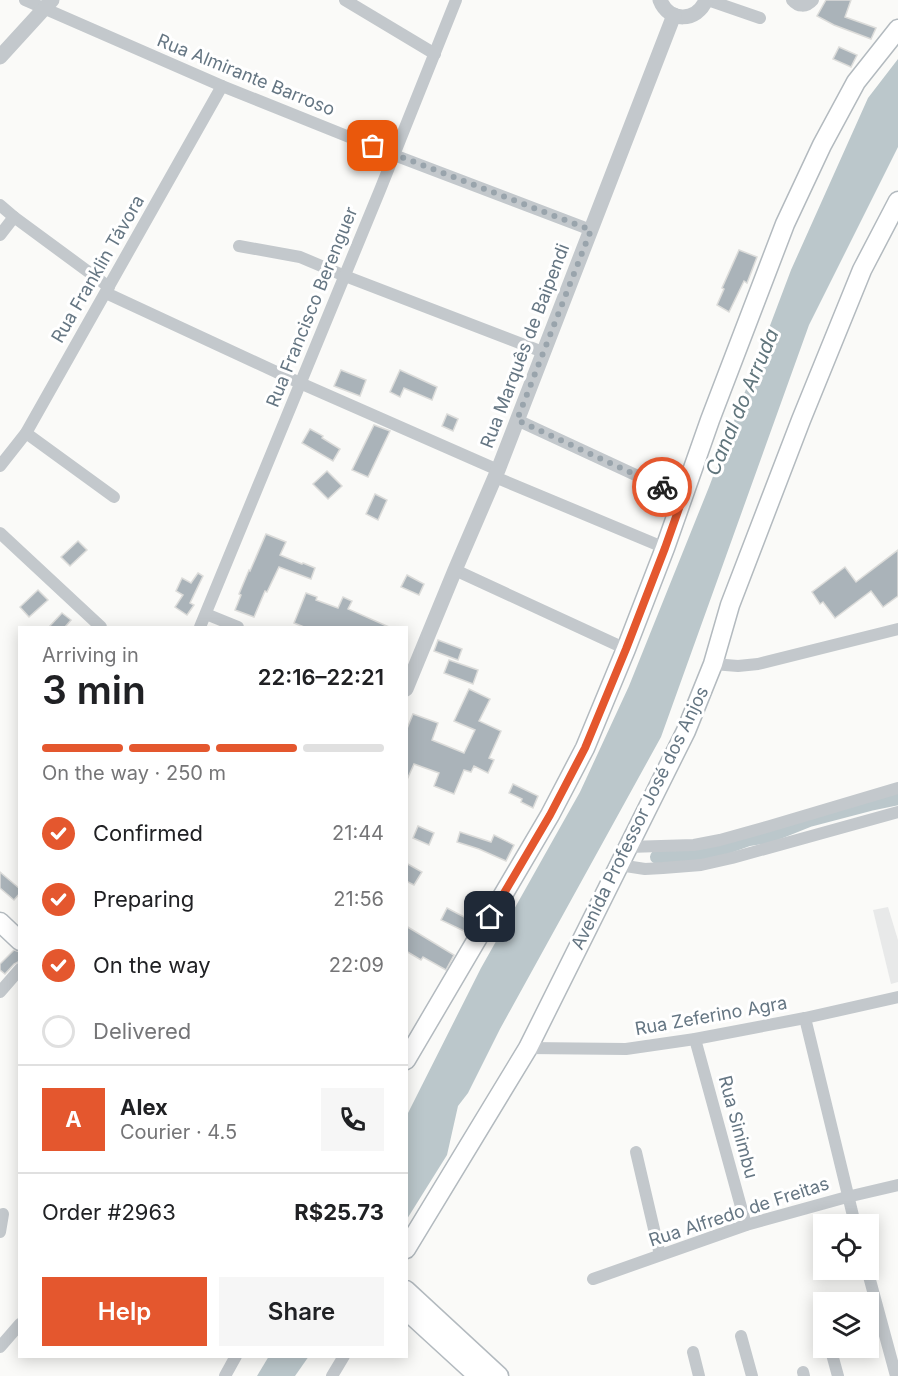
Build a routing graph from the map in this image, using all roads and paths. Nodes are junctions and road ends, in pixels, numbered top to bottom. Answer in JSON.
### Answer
{"nodes":[{"id":1,"x":25,"y":0,"type":"edge"},
{"id":2,"x":345,"y":0,"type":"edge"},
{"id":3,"x":456,"y":0,"type":"edge"},
{"id":4,"x":660,"y":0,"type":"edge"},
{"id":5,"x":707,"y":0,"type":"edge"},
{"id":6,"x":792,"y":0,"type":"edge"},
{"id":7,"x":813,"y":0,"type":"edge"},
{"id":8,"x":48,"y":4,"type":"edge"},
{"id":9,"x":674,"y":15,"type":"junction"},
{"id":10,"x":759,"y":18,"type":"dead end"},
{"id":11,"x":898,"y":29,"type":"edge"},
{"id":12,"x":435,"y":54,"type":"junction"},
{"id":13,"x":0,"y":57,"type":"edge"},
{"id":14,"x":222,"y":86,"type":"junction"},
{"id":15,"x":394,"y":155,"type":"junction"},
{"id":16,"x":898,"y":201,"type":"edge"},
{"id":17,"x":0,"y":205,"type":"edge"},
{"id":18,"x":14,"y":217,"type":"junction"},
{"id":19,"x":591,"y":230,"type":"junction"},
{"id":20,"x":0,"y":235,"type":"edge"},
{"id":21,"x":239,"y":246,"type":"dead end"},
{"id":22,"x":345,"y":276,"type":"junction"},
{"id":23,"x":107,"y":290,"type":"junction"},
{"id":24,"x":543,"y":352,"type":"junction"},
{"id":25,"x":300,"y":383,"type":"junction"},
{"id":26,"x":517,"y":420,"type":"junction"},
{"id":27,"x":26,"y":433,"type":"junction"},
{"id":28,"x":0,"y":466,"type":"edge"},
{"id":29,"x":496,"y":473,"type":"junction"},
{"id":30,"x":114,"y":497,"type":"dead end"},
{"id":31,"x":683,"y":497,"type":"junction"},
{"id":32,"x":0,"y":533,"type":"edge"},
{"id":33,"x":665,"y":548,"type":"junction"},
{"id":34,"x":455,"y":570,"type":"junction"},
{"id":35,"x":206,"y":614,"type":"junction"},
{"id":36,"x":100,"y":626,"type":"edge"},
{"id":37,"x":200,"y":626,"type":"edge"},
{"id":38,"x":235,"y":626,"type":"edge"},
{"id":39,"x":898,"y":629,"type":"edge"},
{"id":40,"x":626,"y":649,"type":"junction"},
{"id":41,"x":713,"y":664,"type":"junction"},
{"id":42,"x":408,"y":684,"type":"edge"},
{"id":43,"x":898,"y":788,"type":"edge"},
{"id":44,"x":898,"y":812,"type":"edge"},
{"id":45,"x":628,"y":847,"type":"junction"},
{"id":46,"x":619,"y":865,"type":"junction"},
{"id":47,"x":0,"y":922,"type":"edge"},
{"id":48,"x":18,"y":939,"type":"edge"},
{"id":49,"x":18,"y":971,"type":"edge"},
{"id":50,"x":0,"y":992,"type":"edge"},
{"id":51,"x":898,"y":997,"type":"edge"},
{"id":52,"x":805,"y":1018,"type":"junction"},
{"id":53,"x":695,"y":1039,"type":"junction"},
{"id":54,"x":528,"y":1048,"type":"junction"},
{"id":55,"x":408,"y":1057,"type":"edge"},
{"id":56,"x":636,"y":1152,"type":"dead end"},
{"id":57,"x":898,"y":1185,"type":"edge"},
{"id":58,"x":847,"y":1197,"type":"junction"},
{"id":59,"x":3,"y":1214,"type":"dead end"},
{"id":60,"x":852,"y":1214,"type":"edge"},
{"id":61,"x":746,"y":1226,"type":"junction"},
{"id":62,"x":0,"y":1232,"type":"edge"},
{"id":63,"x":408,"y":1246,"type":"edge"},
{"id":64,"x":660,"y":1256,"type":"junction"},
{"id":65,"x":593,"y":1279,"type":"dead end"},
{"id":66,"x":870,"y":1280,"type":"edge"},
{"id":67,"x":408,"y":1292,"type":"edge"},
{"id":68,"x":408,"y":1312,"type":"edge"},
{"id":69,"x":18,"y":1326,"type":"edge"},
{"id":70,"x":741,"y":1336,"type":"dead end"},
{"id":71,"x":1,"y":1343,"type":"edge"},
{"id":72,"x":693,"y":1352,"type":"dead end"},
{"id":73,"x":235,"y":1358,"type":"edge"},
{"id":74,"x":343,"y":1358,"type":"edge"},
{"id":75,"x":833,"y":1358,"type":"edge"},
{"id":76,"x":225,"y":1376,"type":"edge"},
{"id":77,"x":332,"y":1376,"type":"edge"},
{"id":78,"x":478,"y":1376,"type":"edge"},
{"id":79,"x":499,"y":1376,"type":"edge"},
{"id":80,"x":699,"y":1376,"type":"edge"},
{"id":81,"x":752,"y":1376,"type":"edge"},
{"id":82,"x":838,"y":1376,"type":"edge"},
{"id":83,"x":896,"y":1376,"type":"edge"}],
"edges":[{"from":1,"to":8,"type":"street","name":"Rua Almirante Barroso"},
{"from":2,"to":12,"type":"street"},
{"from":3,"to":12,"type":"street","name":"Rua Francisco Berenguer"},
{"from":4,"to":9,"type":"street"},
{"from":5,"to":9,"type":"street"},
{"from":5,"to":10,"type":"street"},
{"from":6,"to":7,"type":"street"},
{"from":8,"to":13,"type":"street"},
{"from":8,"to":14,"type":"street","name":"Rua Almirante Barroso"},
{"from":9,"to":19,"type":"street","name":"Rua Marquês de Baipendi"},
{"from":11,"to":31,"type":"main road"},
{"from":12,"to":15,"type":"street","name":"Rua Francisco Berenguer"},
{"from":14,"to":15,"type":"street","name":"Rua Almirante Barroso"},
{"from":14,"to":23,"type":"street","name":"Rua Franklin Távora"},
{"from":15,"to":19,"type":"street","name":"Rua Almirante Barroso"},
{"from":15,"to":22,"type":"street","name":"Rua Francisco Berenguer"},
{"from":16,"to":41,"type":"main road","name":"Avenida Professor José dos Anjos"},
{"from":17,"to":18,"type":"street"},
{"from":18,"to":20,"type":"street"},
{"from":18,"to":23,"type":"street"},
{"from":19,"to":24,"type":"street","name":"Rua Marquês de Baipendi"},
{"from":21,"to":22,"type":"street"},
{"from":22,"to":24,"type":"street"},
{"from":22,"to":25,"type":"street","name":"Rua Francisco Berenguer"},
{"from":23,"to":25,"type":"street"},
{"from":23,"to":27,"type":"street","name":"Rua Franklin Távora"},
{"from":24,"to":26,"type":"street","name":"Rua Marquês de Baipendi"},
{"from":25,"to":29,"type":"street"},
{"from":25,"to":35,"type":"street","name":"Rua Francisco Berenguer"},
{"from":26,"to":29,"type":"street","name":"Rua Marquês de Baipendi"},
{"from":26,"to":31,"type":"street"},
{"from":27,"to":28,"type":"street","name":"Rua Franklin Távora"},
{"from":27,"to":30,"type":"street"},
{"from":29,"to":33,"type":"street"},
{"from":29,"to":34,"type":"street","name":"Rua Marquês de Baipendi"},
{"from":31,"to":33,"type":"main road"},
{"from":32,"to":36,"type":"street"},
{"from":33,"to":40,"type":"main road"},
{"from":34,"to":40,"type":"street"},
{"from":34,"to":42,"type":"street","name":"Rua Marquês de Baipendi"},
{"from":35,"to":37,"type":"street","name":"Rua Francisco Berenguer"},
{"from":35,"to":38,"type":"street"},
{"from":39,"to":41,"type":"street"},
{"from":40,"to":55,"type":"main road"},
{"from":41,"to":45,"type":"main road","name":"Avenida Professor José dos Anjos"},
{"from":43,"to":45,"type":"street"},
{"from":44,"to":46,"type":"street"},
{"from":45,"to":46,"type":"main road","name":"Avenida Professor José dos Anjos"},
{"from":46,"to":54,"type":"main road","name":"Avenida Professor José dos Anjos"},
{"from":47,"to":48,"type":"main road"},
{"from":49,"to":50,"type":"street"},
{"from":51,"to":52,"type":"street","name":"Rua Zeferino Agra"},
{"from":52,"to":53,"type":"street","name":"Rua Zeferino Agra"},
{"from":52,"to":58,"type":"street"},
{"from":53,"to":54,"type":"street","name":"Rua Zeferino Agra"},
{"from":53,"to":61,"type":"street","name":"Rua Sinimbu"},
{"from":54,"to":63,"type":"main road","name":"Avenida Professor José dos Anjos"},
{"from":56,"to":64,"type":"street"},
{"from":57,"to":58,"type":"street","name":"Rua Alfredo de Freitas"},
{"from":58,"to":60,"type":"street"},
{"from":58,"to":61,"type":"street","name":"Rua Alfredo de Freitas"},
{"from":59,"to":62,"type":"street"},
{"from":61,"to":64,"type":"street","name":"Rua Alfredo de Freitas"},
{"from":64,"to":65,"type":"street","name":"Rua Alfredo de Freitas"},
{"from":66,"to":83,"type":"street"},
{"from":67,"to":79,"type":"main road"},
{"from":68,"to":78,"type":"main road"},
{"from":69,"to":71,"type":"street"},
{"from":70,"to":81,"type":"street"},
{"from":72,"to":80,"type":"street"},
{"from":73,"to":76,"type":"street"},
{"from":74,"to":77,"type":"street"},
{"from":75,"to":82,"type":"street"}]}
